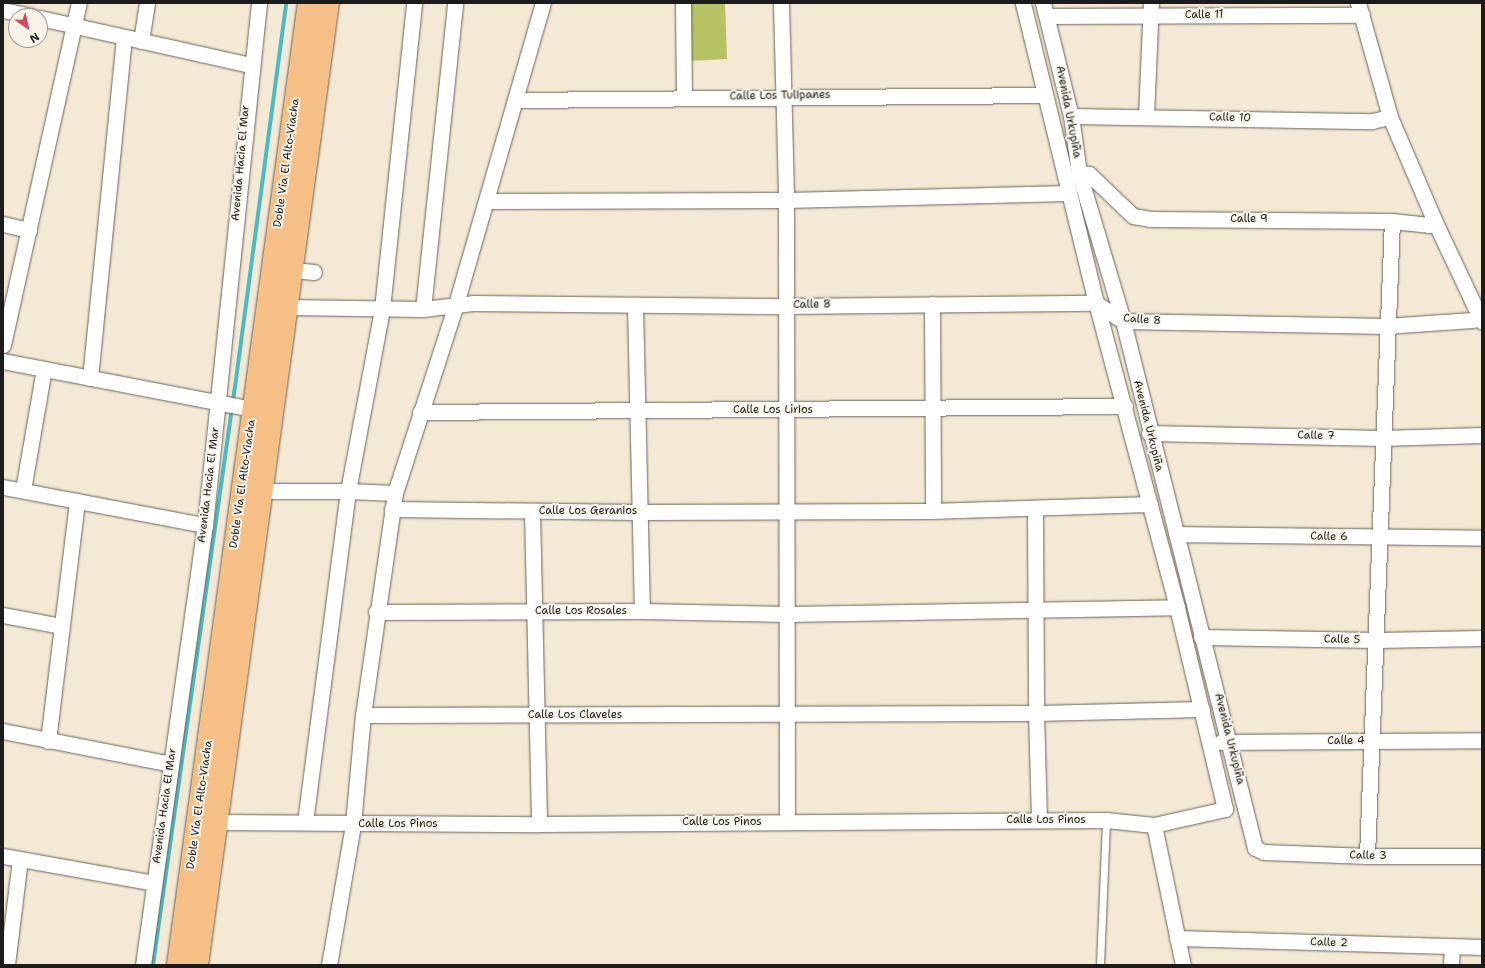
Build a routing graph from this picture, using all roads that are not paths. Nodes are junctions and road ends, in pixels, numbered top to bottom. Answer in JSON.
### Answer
{"nodes":[{"id":1,"x":79,"y":3,"type":"edge"},
{"id":2,"x":147,"y":3,"type":"edge"},
{"id":3,"x":259,"y":3,"type":"edge"},
{"id":4,"x":309,"y":3,"type":"edge"},
{"id":5,"x":328,"y":3,"type":"edge"},
{"id":6,"x":414,"y":3,"type":"edge"},
{"id":7,"x":455,"y":3,"type":"edge"},
{"id":8,"x":543,"y":3,"type":"edge"},
{"id":9,"x":683,"y":3,"type":"edge"},
{"id":10,"x":781,"y":3,"type":"edge"},
{"id":11,"x":1023,"y":3,"type":"edge"},
{"id":12,"x":1151,"y":9,"type":"edge"},
{"id":13,"x":1360,"y":9,"type":"edge"},
{"id":14,"x":1045,"y":10,"type":"edge"},
{"id":15,"x":48,"y":20,"type":"edge"},
{"id":16,"x":74,"y":25,"type":"junction"},
{"id":17,"x":124,"y":38,"type":"junction"},
{"id":18,"x":141,"y":41,"type":"junction"},
{"id":19,"x":251,"y":65,"type":"junction"},
{"id":20,"x":1045,"y":95,"type":"junction"},
{"id":21,"x":785,"y":96,"type":"junction"},
{"id":22,"x":684,"y":98,"type":"junction"},
{"id":23,"x":515,"y":100,"type":"junction"},
{"id":24,"x":1070,"y":116,"type":"junction"},
{"id":25,"x":1146,"y":116,"type":"junction"},
{"id":26,"x":1390,"y":117,"type":"junction"},
{"id":27,"x":1079,"y":173,"type":"junction"},
{"id":28,"x":1069,"y":193,"type":"junction"},
{"id":29,"x":786,"y":200,"type":"junction"},
{"id":30,"x":486,"y":201,"type":"junction"},
{"id":31,"x":1392,"y":221,"type":"junction"},
{"id":32,"x":1435,"y":222,"type":"junction"},
{"id":33,"x":3,"y":224,"type":"edge"},
{"id":34,"x":29,"y":230,"type":"junction"},
{"id":35,"x":292,"y":270,"type":"junction"},
{"id":36,"x":314,"y":272,"type":"dead end"},
{"id":37,"x":1096,"y":303,"type":"junction"},
{"id":38,"x":456,"y":304,"type":"junction"},
{"id":39,"x":932,"y":304,"type":"junction"},
{"id":40,"x":635,"y":305,"type":"junction"},
{"id":41,"x":785,"y":306,"type":"junction"},
{"id":42,"x":286,"y":307,"type":"junction"},
{"id":43,"x":423,"y":309,"type":"junction"},
{"id":44,"x":382,"y":310,"type":"junction"},
{"id":45,"x":1481,"y":320,"type":"edge"},
{"id":46,"x":1123,"y":321,"type":"junction"},
{"id":47,"x":1386,"y":326,"type":"junction"},
{"id":48,"x":3,"y":345,"type":"edge"},
{"id":49,"x":3,"y":361,"type":"edge"},
{"id":50,"x":44,"y":369,"type":"junction"},
{"id":51,"x":90,"y":378,"type":"junction"},
{"id":52,"x":224,"y":404,"type":"junction"},
{"id":53,"x":1125,"y":406,"type":"junction"},
{"id":54,"x":249,"y":408,"type":"junction"},
{"id":55,"x":932,"y":409,"type":"junction"},
{"id":56,"x":636,"y":411,"type":"junction"},
{"id":57,"x":785,"y":411,"type":"junction"},
{"id":58,"x":420,"y":412,"type":"junction"},
{"id":59,"x":1149,"y":433,"type":"junction"},
{"id":60,"x":1482,"y":435,"type":"edge"},
{"id":61,"x":1382,"y":438,"type":"junction"},
{"id":62,"x":3,"y":487,"type":"edge"},
{"id":63,"x":22,"y":490,"type":"junction"},
{"id":64,"x":348,"y":490,"type":"junction"},
{"id":65,"x":261,"y":491,"type":"junction"},
{"id":66,"x":395,"y":494,"type":"junction"},
{"id":67,"x":78,"y":501,"type":"junction"},
{"id":68,"x":1150,"y":504,"type":"junction"},
{"id":69,"x":1035,"y":508,"type":"junction"},
{"id":70,"x":392,"y":509,"type":"junction"},
{"id":71,"x":933,"y":510,"type":"junction"},
{"id":72,"x":532,"y":511,"type":"junction"},
{"id":73,"x":638,"y":512,"type":"junction"},
{"id":74,"x":785,"y":512,"type":"junction"},
{"id":75,"x":205,"y":525,"type":"junction"},
{"id":76,"x":1176,"y":534,"type":"junction"},
{"id":77,"x":1379,"y":538,"type":"junction"},
{"id":78,"x":1482,"y":538,"type":"edge"},
{"id":79,"x":1177,"y":607,"type":"junction"},
{"id":80,"x":1035,"y":610,"type":"junction"},
{"id":81,"x":642,"y":611,"type":"junction"},
{"id":82,"x":376,"y":612,"type":"junction"},
{"id":83,"x":536,"y":612,"type":"junction"},
{"id":84,"x":787,"y":614,"type":"junction"},
{"id":85,"x":3,"y":615,"type":"edge"},
{"id":86,"x":61,"y":626,"type":"junction"},
{"id":87,"x":1201,"y":637,"type":"junction"},
{"id":88,"x":1482,"y":638,"type":"edge"},
{"id":89,"x":1377,"y":640,"type":"junction"},
{"id":90,"x":1202,"y":709,"type":"junction"},
{"id":91,"x":1036,"y":713,"type":"junction"},
{"id":92,"x":786,"y":714,"type":"junction"},
{"id":93,"x":363,"y":715,"type":"junction"},
{"id":94,"x":536,"y":716,"type":"junction"},
{"id":95,"x":3,"y":731,"type":"edge"},
{"id":96,"x":1230,"y":740,"type":"junction"},
{"id":97,"x":1482,"y":740,"type":"edge"},
{"id":98,"x":48,"y":741,"type":"junction"},
{"id":99,"x":1372,"y":741,"type":"junction"},
{"id":100,"x":1210,"y":744,"type":"junction"},
{"id":101,"x":171,"y":764,"type":"junction"},
{"id":102,"x":1039,"y":820,"type":"junction"},
{"id":103,"x":1106,"y":820,"type":"junction"},
{"id":104,"x":216,"y":822,"type":"junction"},
{"id":105,"x":305,"y":822,"type":"junction"},
{"id":106,"x":787,"y":822,"type":"junction"},
{"id":107,"x":354,"y":824,"type":"junction"},
{"id":108,"x":539,"y":824,"type":"junction"},
{"id":109,"x":1154,"y":825,"type":"junction"},
{"id":110,"x":1255,"y":848,"type":"joint"},
{"id":111,"x":3,"y":856,"type":"edge"},
{"id":112,"x":1367,"y":856,"type":"junction"},
{"id":113,"x":1482,"y":856,"type":"edge"},
{"id":114,"x":20,"y":859,"type":"junction"},
{"id":115,"x":154,"y":883,"type":"junction"},
{"id":116,"x":1177,"y":938,"type":"junction"},
{"id":117,"x":1452,"y":947,"type":"junction"},
{"id":118,"x":1482,"y":947,"type":"edge"},
{"id":119,"x":7,"y":965,"type":"edge"},
{"id":120,"x":143,"y":965,"type":"edge"},
{"id":121,"x":178,"y":965,"type":"edge"},
{"id":122,"x":197,"y":965,"type":"edge"},
{"id":123,"x":329,"y":965,"type":"edge"},
{"id":124,"x":1100,"y":965,"type":"edge"},
{"id":125,"x":1183,"y":965,"type":"edge"},
{"id":126,"x":1451,"y":965,"type":"edge"}],
"edges":[{"from":1,"to":16,"type":"street"},
{"from":2,"to":18,"type":"street"},
{"from":3,"to":19,"type":"street","name":"Avenida Hacia El Mar"},
{"from":4,"to":54,"type":"highway","name":"Doble Vía El Alto-Viacha"},
{"from":5,"to":35,"type":"highway","name":"Doble Vía El Alto-Viacha"},
{"from":6,"to":44,"type":"street"},
{"from":7,"to":43,"type":"street"},
{"from":8,"to":23,"type":"street"},
{"from":9,"to":22,"type":"street"},
{"from":10,"to":21,"type":"street"},
{"from":11,"to":20,"type":"street"},
{"from":12,"to":13,"type":"street","name":"Calle 11"},
{"from":12,"to":14,"type":"street","name":"Calle 11"},
{"from":12,"to":25,"type":"street"},
{"from":13,"to":26,"type":"street"},
{"from":14,"to":24,"type":"street","name":"Avenida Urkupiña"},
{"from":15,"to":16,"type":"street"},
{"from":16,"to":17,"type":"street"},
{"from":16,"to":34,"type":"street"},
{"from":17,"to":18,"type":"street"},
{"from":17,"to":51,"type":"street"},
{"from":18,"to":19,"type":"street"},
{"from":19,"to":52,"type":"street","name":"Avenida Hacia El Mar"},
{"from":20,"to":21,"type":"street","name":"Calle Los Tulipanes"},
{"from":20,"to":28,"type":"street"},
{"from":21,"to":22,"type":"street","name":"Calle Los Tulipanes"},
{"from":21,"to":29,"type":"street"},
{"from":22,"to":23,"type":"street","name":"Calle Los Tulipanes"},
{"from":23,"to":30,"type":"street"},
{"from":24,"to":25,"type":"street","name":"Calle 10"},
{"from":24,"to":27,"type":"street","name":"Avenida Urkupiña"},
{"from":25,"to":26,"type":"street","name":"Calle 10"},
{"from":26,"to":32,"type":"street"},
{"from":27,"to":31,"type":"street","name":"Calle 9"},
{"from":27,"to":46,"type":"street","name":"Avenida Urkupiña"},
{"from":28,"to":29,"type":"street"},
{"from":28,"to":37,"type":"street"},
{"from":29,"to":30,"type":"street"},
{"from":29,"to":41,"type":"street"},
{"from":30,"to":38,"type":"street"},
{"from":31,"to":32,"type":"street","name":"Calle 9"},
{"from":31,"to":47,"type":"street"},
{"from":32,"to":45,"type":"street"},
{"from":33,"to":34,"type":"street"},
{"from":34,"to":48,"type":"street"},
{"from":35,"to":36,"type":"street"},
{"from":35,"to":42,"type":"highway","name":"Doble Vía El Alto-Viacha"},
{"from":37,"to":39,"type":"street","name":"Calle 8"},
{"from":37,"to":46,"type":"street","name":"Calle 8"},
{"from":37,"to":53,"type":"street"},
{"from":38,"to":40,"type":"street","name":"Calle 8"},
{"from":38,"to":43,"type":"street","name":"Calle 8"},
{"from":38,"to":58,"type":"street"},
{"from":39,"to":41,"type":"street","name":"Calle 8"},
{"from":39,"to":55,"type":"street"},
{"from":40,"to":41,"type":"street","name":"Calle 8"},
{"from":40,"to":56,"type":"street"},
{"from":41,"to":57,"type":"street"},
{"from":42,"to":44,"type":"street","name":"Calle 8"},
{"from":42,"to":65,"type":"highway","name":"Doble Vía El Alto-Viacha"},
{"from":43,"to":44,"type":"street","name":"Calle 8"},
{"from":44,"to":64,"type":"street"},
{"from":45,"to":47,"type":"street","name":"Calle 8"},
{"from":46,"to":47,"type":"street","name":"Calle 8"},
{"from":46,"to":59,"type":"street","name":"Avenida Urkupiña"},
{"from":47,"to":61,"type":"street"},
{"from":49,"to":50,"type":"street"},
{"from":50,"to":51,"type":"street"},
{"from":50,"to":63,"type":"street"},
{"from":51,"to":52,"type":"street"},
{"from":52,"to":54,"type":"street"},
{"from":52,"to":75,"type":"street","name":"Avenida Hacia El Mar"},
{"from":53,"to":55,"type":"street","name":"Calle Los Lirios"},
{"from":53,"to":68,"type":"street"},
{"from":54,"to":121,"type":"highway","name":"Doble Vía El Alto-Viacha"},
{"from":55,"to":57,"type":"street","name":"Calle Los Lirios"},
{"from":55,"to":71,"type":"street"},
{"from":56,"to":57,"type":"street","name":"Calle Los Lirios"},
{"from":56,"to":58,"type":"street","name":"Calle Los Lirios"},
{"from":56,"to":73,"type":"street"},
{"from":57,"to":74,"type":"street"},
{"from":58,"to":66,"type":"street"},
{"from":59,"to":61,"type":"street","name":"Calle 7"},
{"from":59,"to":76,"type":"street","name":"Avenida Urkupiña"},
{"from":60,"to":61,"type":"street","name":"Calle 7"},
{"from":61,"to":77,"type":"street"},
{"from":62,"to":63,"type":"street"},
{"from":63,"to":67,"type":"street"},
{"from":64,"to":65,"type":"street"},
{"from":64,"to":66,"type":"street"},
{"from":64,"to":105,"type":"street"},
{"from":65,"to":104,"type":"highway","name":"Doble Vía El Alto-Viacha"},
{"from":66,"to":70,"type":"street"},
{"from":67,"to":75,"type":"street"},
{"from":67,"to":86,"type":"street"},
{"from":68,"to":69,"type":"street","name":"Calle Los Geranios"},
{"from":68,"to":79,"type":"street"},
{"from":69,"to":71,"type":"street","name":"Calle Los Geranios"},
{"from":69,"to":80,"type":"street"},
{"from":70,"to":72,"type":"street","name":"Calle Los Geranios"},
{"from":70,"to":82,"type":"street"},
{"from":71,"to":74,"type":"street","name":"Calle Los Geranios"},
{"from":72,"to":73,"type":"street","name":"Calle Los Geranios"},
{"from":72,"to":83,"type":"street"},
{"from":73,"to":74,"type":"street","name":"Calle Los Geranios"},
{"from":73,"to":81,"type":"street"},
{"from":74,"to":84,"type":"street"},
{"from":75,"to":101,"type":"street","name":"Avenida Hacia El Mar"},
{"from":76,"to":77,"type":"street","name":"Calle 6"},
{"from":76,"to":87,"type":"street","name":"Avenida Urkupiña"},
{"from":77,"to":78,"type":"street","name":"Calle 6"},
{"from":77,"to":89,"type":"street"},
{"from":79,"to":80,"type":"street","name":"Calle Los Rosales"},
{"from":79,"to":90,"type":"street"},
{"from":80,"to":84,"type":"street","name":"Calle Los Rosales"},
{"from":80,"to":91,"type":"street"},
{"from":81,"to":83,"type":"street","name":"Calle Los Rosales"},
{"from":81,"to":84,"type":"street","name":"Calle Los Rosales"},
{"from":82,"to":83,"type":"street","name":"Calle Los Rosales"},
{"from":82,"to":93,"type":"street"},
{"from":83,"to":94,"type":"street"},
{"from":84,"to":92,"type":"street"},
{"from":85,"to":86,"type":"street"},
{"from":86,"to":98,"type":"street"},
{"from":87,"to":89,"type":"street","name":"Calle 5"},
{"from":87,"to":96,"type":"street","name":"Avenida Urkupiña"},
{"from":88,"to":89,"type":"street","name":"Calle 5"},
{"from":89,"to":99,"type":"street"},
{"from":90,"to":91,"type":"street","name":"Calle Los Claveles"},
{"from":90,"to":100,"type":"street"},
{"from":91,"to":92,"type":"street","name":"Calle Los Claveles"},
{"from":91,"to":102,"type":"street"},
{"from":92,"to":94,"type":"street","name":"Calle Los Claveles"},
{"from":92,"to":106,"type":"street"},
{"from":93,"to":94,"type":"street","name":"Calle Los Claveles"},
{"from":93,"to":107,"type":"street"},
{"from":94,"to":108,"type":"street"},
{"from":95,"to":98,"type":"street"},
{"from":96,"to":99,"type":"street","name":"Calle 4"},
{"from":96,"to":100,"type":"street","name":"Calle 4"},
{"from":96,"to":110,"type":"street","name":"Avenida Urkupiña"},
{"from":97,"to":99,"type":"street","name":"Calle 4"},
{"from":98,"to":101,"type":"street"},
{"from":99,"to":112,"type":"street"},
{"from":100,"to":109,"type":"street","name":"Calle Los Pinos"},
{"from":101,"to":115,"type":"street","name":"Avenida Hacia El Mar"},
{"from":102,"to":103,"type":"street","name":"Calle Los Pinos"},
{"from":102,"to":106,"type":"street","name":"Calle Los Pinos"},
{"from":103,"to":109,"type":"street","name":"Calle Los Pinos"},
{"from":103,"to":124,"type":"lane"},
{"from":104,"to":105,"type":"street","name":"Calle Los Pinos"},
{"from":104,"to":122,"type":"highway","name":"Doble Vía El Alto-Viacha"},
{"from":105,"to":107,"type":"street","name":"Calle Los Pinos"},
{"from":106,"to":108,"type":"street","name":"Calle Los Pinos"},
{"from":107,"to":108,"type":"street","name":"Calle Los Pinos"},
{"from":107,"to":123,"type":"street"},
{"from":109,"to":116,"type":"street"},
{"from":110,"to":112,"type":"street","name":"Calle 3"},
{"from":111,"to":114,"type":"street"},
{"from":112,"to":113,"type":"street","name":"Calle 3"},
{"from":114,"to":115,"type":"street"},
{"from":114,"to":119,"type":"street"},
{"from":115,"to":120,"type":"street","name":"Avenida Hacia El Mar"},
{"from":116,"to":117,"type":"street","name":"Calle 2"},
{"from":116,"to":125,"type":"street"},
{"from":117,"to":118,"type":"street","name":"Calle 2"},
{"from":117,"to":126,"type":"street"}]}
